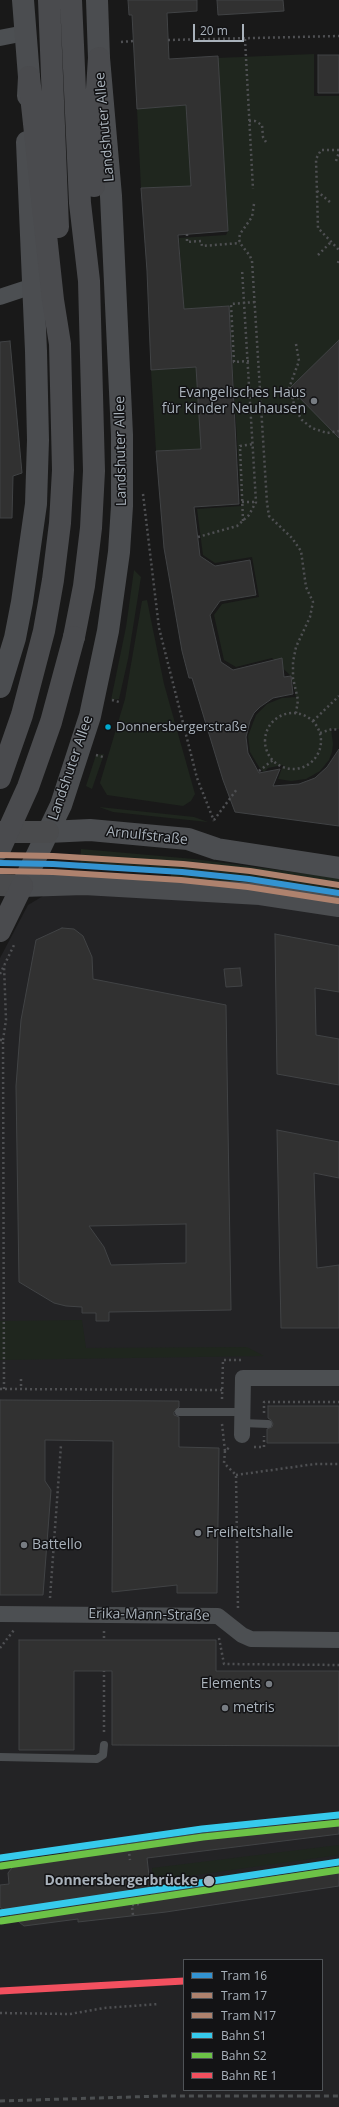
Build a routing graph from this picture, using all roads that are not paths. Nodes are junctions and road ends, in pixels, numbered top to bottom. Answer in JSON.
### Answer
{"nodes":[{"id":1,"x":23,"y":0,"type":"edge"},
{"id":2,"x":49,"y":0,"type":"edge"},
{"id":3,"x":71,"y":0,"type":"edge"},
{"id":4,"x":97,"y":0,"type":"edge"},
{"id":5,"x":25,"y":34,"type":"junction"},
{"id":6,"x":0,"y":38,"type":"edge"},
{"id":7,"x":100,"y":58,"type":"junction"},
{"id":8,"x":29,"y":76,"type":"junction"},
{"id":9,"x":89,"y":281,"type":"junction"},
{"id":10,"x":33,"y":286,"type":"junction"},
{"id":11,"x":0,"y":297,"type":"edge"},
{"id":12,"x":60,"y":344,"type":"junction"},
{"id":13,"x":0,"y":687,"type":"edge"},
{"id":14,"x":0,"y":778,"type":"edge"},
{"id":15,"x":0,"y":832,"type":"edge"},
{"id":16,"x":48,"y":832,"type":"junction"},
{"id":17,"x":0,"y":849,"type":"edge"},
{"id":18,"x":339,"y":868,"type":"edge"},
{"id":19,"x":0,"y":885,"type":"edge"},
{"id":20,"x":22,"y":886,"type":"junction"},
{"id":21,"x":339,"y":906,"type":"edge"},
{"id":22,"x":0,"y":931,"type":"edge"},
{"id":23,"x":339,"y":1378,"type":"edge"},
{"id":24,"x":179,"y":1412,"type":"dead end"},
{"id":25,"x":242,"y":1423,"type":"junction"},
{"id":26,"x":268,"y":1424,"type":"dead end"},
{"id":27,"x":0,"y":1614,"type":"edge"},
{"id":28,"x":339,"y":1640,"type":"edge"},
{"id":29,"x":104,"y":1745,"type":"road end"},
{"id":30,"x":0,"y":1757,"type":"edge"}],
"edges":[{"from":1,"to":5,"type":"main road"},
{"from":2,"to":12,"type":"highway"},
{"from":3,"to":9,"type":"highway","name":"Landshuter Allee"},
{"from":4,"to":7,"type":"main road","name":"Landshuter Allee"},
{"from":5,"to":6,"type":"street"},
{"from":5,"to":8,"type":"main road"},
{"from":7,"to":9,"type":"highway"},
{"from":7,"to":16,"type":"main road","name":"Landshuter Allee"},
{"from":8,"to":10,"type":"main road"},
{"from":8,"to":12,"type":"highway"},
{"from":9,"to":17,"type":"highway","name":"Landshuter Allee","bridge":true},
{"from":10,"to":11,"type":"street"},
{"from":10,"to":13,"type":"main road"},
{"from":12,"to":14,"type":"highway"},
{"from":15,"to":16,"type":"main road","name":"Arnulfstraße"},
{"from":16,"to":18,"type":"main road","name":"Arnulfstraße"},
{"from":16,"to":20,"type":"main road","name":"Landshuter Allee"},
{"from":19,"to":20,"type":"main road"},
{"from":20,"to":21,"type":"main road"},
{"from":20,"to":22,"type":"highway"},
{"from":23,"to":25,"type":"street"},
{"from":24,"to":25,"type":"lane"},
{"from":25,"to":26,"type":"lane"},
{"from":27,"to":28,"type":"street","name":"Erika-Mann-Straße"},
{"from":29,"to":30,"type":"lane"}]}
